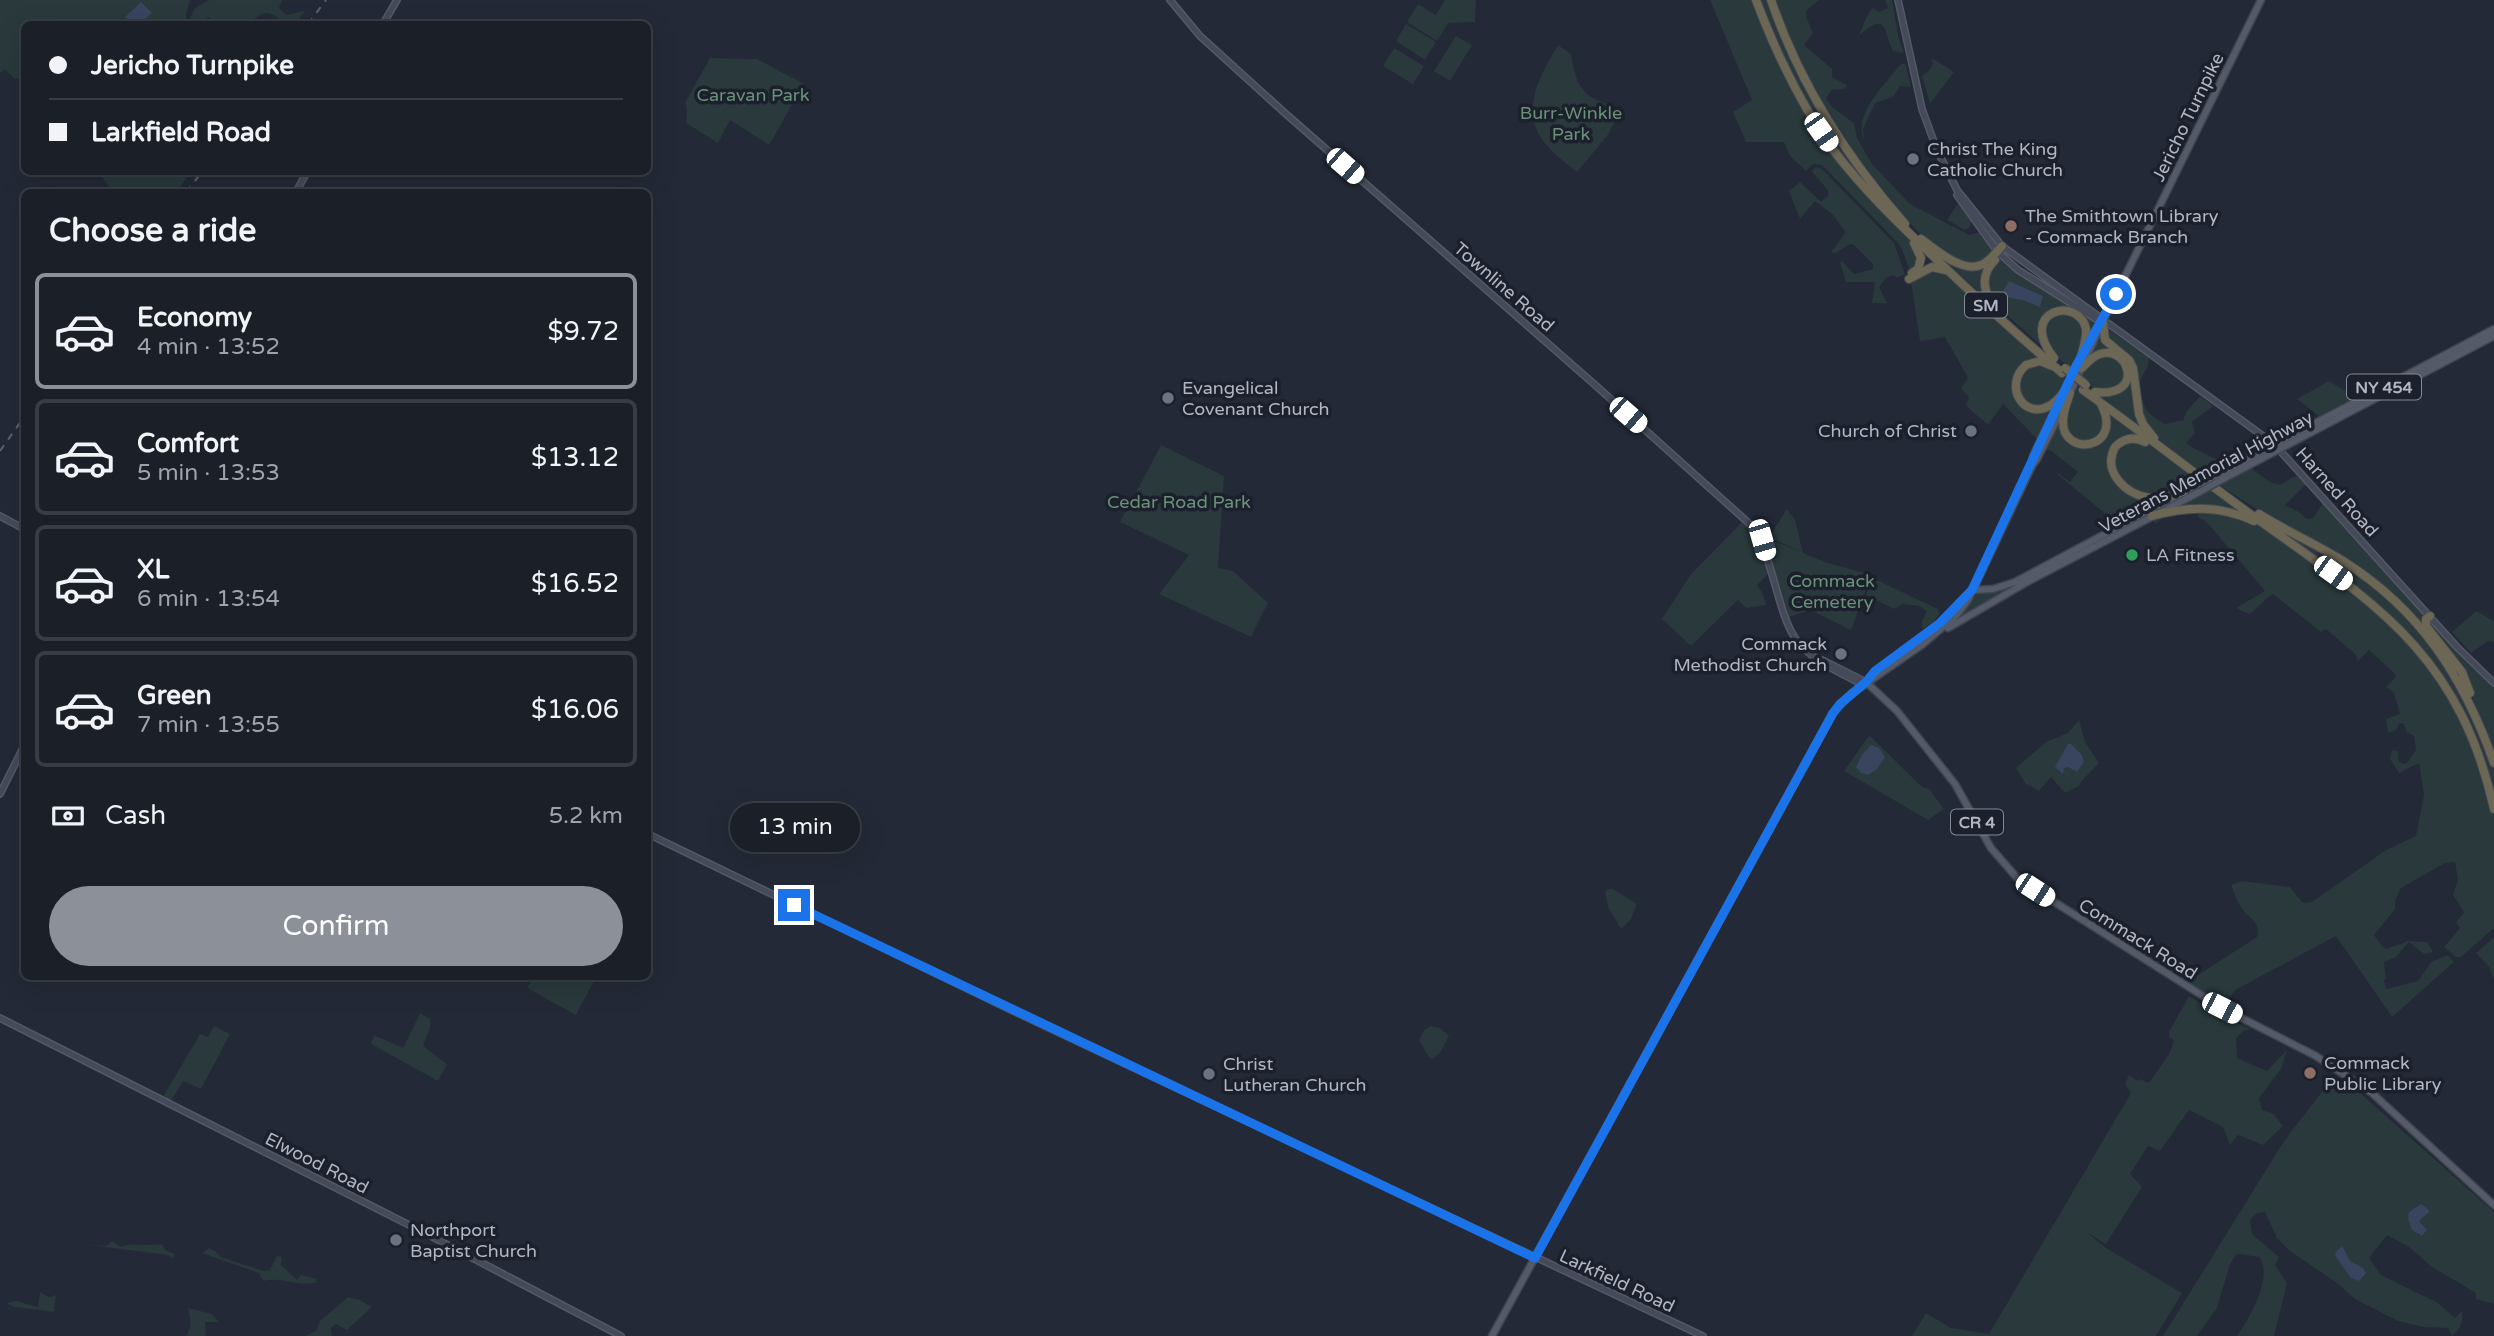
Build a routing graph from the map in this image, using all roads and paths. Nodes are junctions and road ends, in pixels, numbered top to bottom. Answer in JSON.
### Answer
{"nodes":[{"id":1,"x":397,"y":0,"type":"edge"},
{"id":2,"x":1170,"y":0,"type":"edge"},
{"id":3,"x":1756,"y":0,"type":"edge"},
{"id":4,"x":1771,"y":0,"type":"edge"},
{"id":5,"x":1898,"y":0,"type":"edge"},
{"id":6,"x":2261,"y":0,"type":"edge"},
{"id":7,"x":385,"y":21,"type":"edge"},
{"id":8,"x":1911,"y":237,"type":"junction"},
{"id":9,"x":1921,"y":239,"type":"junction"},
{"id":10,"x":2001,"y":250,"type":"junction"},
{"id":11,"x":1952,"y":274,"type":"junction"},
{"id":12,"x":1991,"y":304,"type":"junction"},
{"id":13,"x":2103,"y":321,"type":"junction"},
{"id":14,"x":2494,"y":329,"type":"edge"},
{"id":15,"x":2494,"y":336,"type":"edge"},
{"id":16,"x":2081,"y":357,"type":"junction"},
{"id":17,"x":2053,"y":358,"type":"junction"},
{"id":18,"x":2082,"y":368,"type":"junction"},
{"id":19,"x":2061,"y":370,"type":"junction"},
{"id":20,"x":2084,"y":387,"type":"junction"},
{"id":21,"x":2068,"y":392,"type":"junction"},
{"id":22,"x":2095,"y":392,"type":"junction"},
{"id":23,"x":2100,"y":401,"type":"junction"},
{"id":24,"x":2154,"y":438,"type":"junction"},
{"id":25,"x":2276,"y":447,"type":"junction"},
{"id":26,"x":2162,"y":450,"type":"junction"},
{"id":27,"x":2200,"y":487,"type":"junction"},
{"id":28,"x":2183,"y":492,"type":"junction"},
{"id":29,"x":0,"y":516,"type":"edge"},
{"id":30,"x":2152,"y":516,"type":"junction"},
{"id":31,"x":21,"y":526,"type":"edge"},
{"id":32,"x":2274,"y":531,"type":"junction"},
{"id":33,"x":1979,"y":578,"type":"junction"},
{"id":34,"x":1972,"y":590,"type":"junction"},
{"id":35,"x":1989,"y":590,"type":"junction"},
{"id":36,"x":2430,"y":616,"type":"junction"},
{"id":37,"x":1934,"y":636,"type":"junction"},
{"id":38,"x":1923,"y":640,"type":"junction"},
{"id":39,"x":1909,"y":652,"type":"junction"},
{"id":40,"x":1864,"y":683,"type":"junction"},
{"id":41,"x":2494,"y":683,"type":"edge"},
{"id":42,"x":2478,"y":719,"type":"junction"},
{"id":43,"x":21,"y":752,"type":"edge"},
{"id":44,"x":2494,"y":763,"type":"edge"},
{"id":45,"x":0,"y":794,"type":"edge"},
{"id":46,"x":2494,"y":809,"type":"edge"},
{"id":47,"x":651,"y":835,"type":"edge"},
{"id":48,"x":0,"y":1018,"type":"edge"},
{"id":49,"x":2494,"y":1205,"type":"edge"},
{"id":50,"x":1535,"y":1258,"type":"junction"},
{"id":51,"x":621,"y":1336,"type":"edge"},
{"id":52,"x":1492,"y":1336,"type":"edge"},
{"id":53,"x":1703,"y":1336,"type":"edge"}],
"edges":[{"from":1,"to":7,"type":"main road"},
{"from":2,"to":40,"type":"main road","name":"Townline Road","number":"CR 4"},
{"from":3,"to":8,"type":"highway","number":"SM"},
{"from":4,"to":9,"type":"highway","number":"SM"},
{"from":5,"to":10,"type":"main road","name":"Harned Road"},
{"from":6,"to":13,"type":"main road","name":"Jericho Turnpike"},
{"from":8,"to":11,"type":"highway","number":"SM"},
{"from":8,"to":11,"type":"highway"},
{"from":9,"to":10,"type":"highway"},
{"from":9,"to":12,"type":"highway","number":"SM"},
{"from":10,"to":12,"type":"highway"},
{"from":10,"to":13,"type":"main road","name":"Harned Road"},
{"from":11,"to":19,"type":"highway","number":"SM"},
{"from":12,"to":17,"type":"highway","number":"SM"},
{"from":13,"to":16,"type":"main road","name":"Jericho Turnpike"},
{"from":13,"to":18,"type":"main road","name":"Jericho Turnpike"},
{"from":13,"to":24,"type":"highway"},
{"from":13,"to":25,"type":"main road","name":"Harned Road"},
{"from":14,"to":25,"type":"main road","name":"Veterans Memorial Highway","number":"NY 454"},
{"from":15,"to":25,"type":"main road","name":"Veterans Memorial Highway","number":"NY 454"},
{"from":16,"to":17,"type":"highway"},
{"from":16,"to":21,"type":"main road","name":"Jericho Turnpike"},
{"from":17,"to":19,"type":"highway","number":"SM"},
{"from":18,"to":21,"type":"main road","name":"Jericho Turnpike"},
{"from":18,"to":22,"type":"highway"},
{"from":19,"to":20,"type":"highway","number":"SM"},
{"from":19,"to":21,"type":"highway"},
{"from":20,"to":22,"type":"highway","number":"SM"},
{"from":20,"to":23,"type":"highway","number":"SM"},
{"from":21,"to":23,"type":"highway"},
{"from":21,"to":33,"type":"main road","name":"Jericho Turnpike"},
{"from":22,"to":24,"type":"highway","number":"SM"},
{"from":23,"to":26,"type":"highway","number":"SM"},
{"from":24,"to":42,"type":"highway","number":"SM"},
{"from":25,"to":27,"type":"main road","name":"Veterans Memorial Highway","number":"NY 454","bridge":true},
{"from":25,"to":36,"type":"main road","name":"Harned Road"},
{"from":26,"to":28,"type":"highway"},
{"from":26,"to":32,"type":"highway","number":"SM"},
{"from":27,"to":28,"type":"main road","name":"Veterans Memorial Highway","number":"NY 454"},
{"from":27,"to":30,"type":"main road","name":"Veterans Memorial Highway","number":"NY 454"},
{"from":28,"to":35,"type":"main road","name":"Veterans Memorial Highway","number":"NY 454"},
{"from":29,"to":31,"type":"main road"},
{"from":30,"to":32,"type":"highway"},
{"from":30,"to":37,"type":"main road","name":"Veterans Memorial Highway","number":"NY 454"},
{"from":32,"to":46,"type":"highway","number":"SM"},
{"from":33,"to":34,"type":"main road","name":"Jericho Turnpike"},
{"from":33,"to":35,"type":"main road"},
{"from":34,"to":35,"type":"main road","name":"Veterans Memorial Highway","number":"NY 454"},
{"from":34,"to":37,"type":"main road","name":"Jericho Turnpike"},
{"from":34,"to":38,"type":"main road","name":"Jericho Turnpike"},
{"from":36,"to":41,"type":"main road","name":"Harned Road"},
{"from":36,"to":42,"type":"highway"},
{"from":37,"to":38,"type":"main road","name":"Jericho Turnpike"},
{"from":38,"to":39,"type":"main road"},
{"from":38,"to":39,"type":"main road","name":"Jericho Turnpike"},
{"from":39,"to":40,"type":"main road"},
{"from":40,"to":49,"type":"main road","name":"Commack Road","number":"CR 4"},
{"from":40,"to":50,"type":"main road"},
{"from":42,"to":44,"type":"highway","number":"SM"},
{"from":43,"to":45,"type":"main road"},
{"from":47,"to":50,"type":"main road","name":"Larkfield Road"},
{"from":48,"to":51,"type":"main road","name":"Elwood Road"},
{"from":50,"to":52,"type":"main road"},
{"from":50,"to":53,"type":"main road","name":"Larkfield Road"}]}
